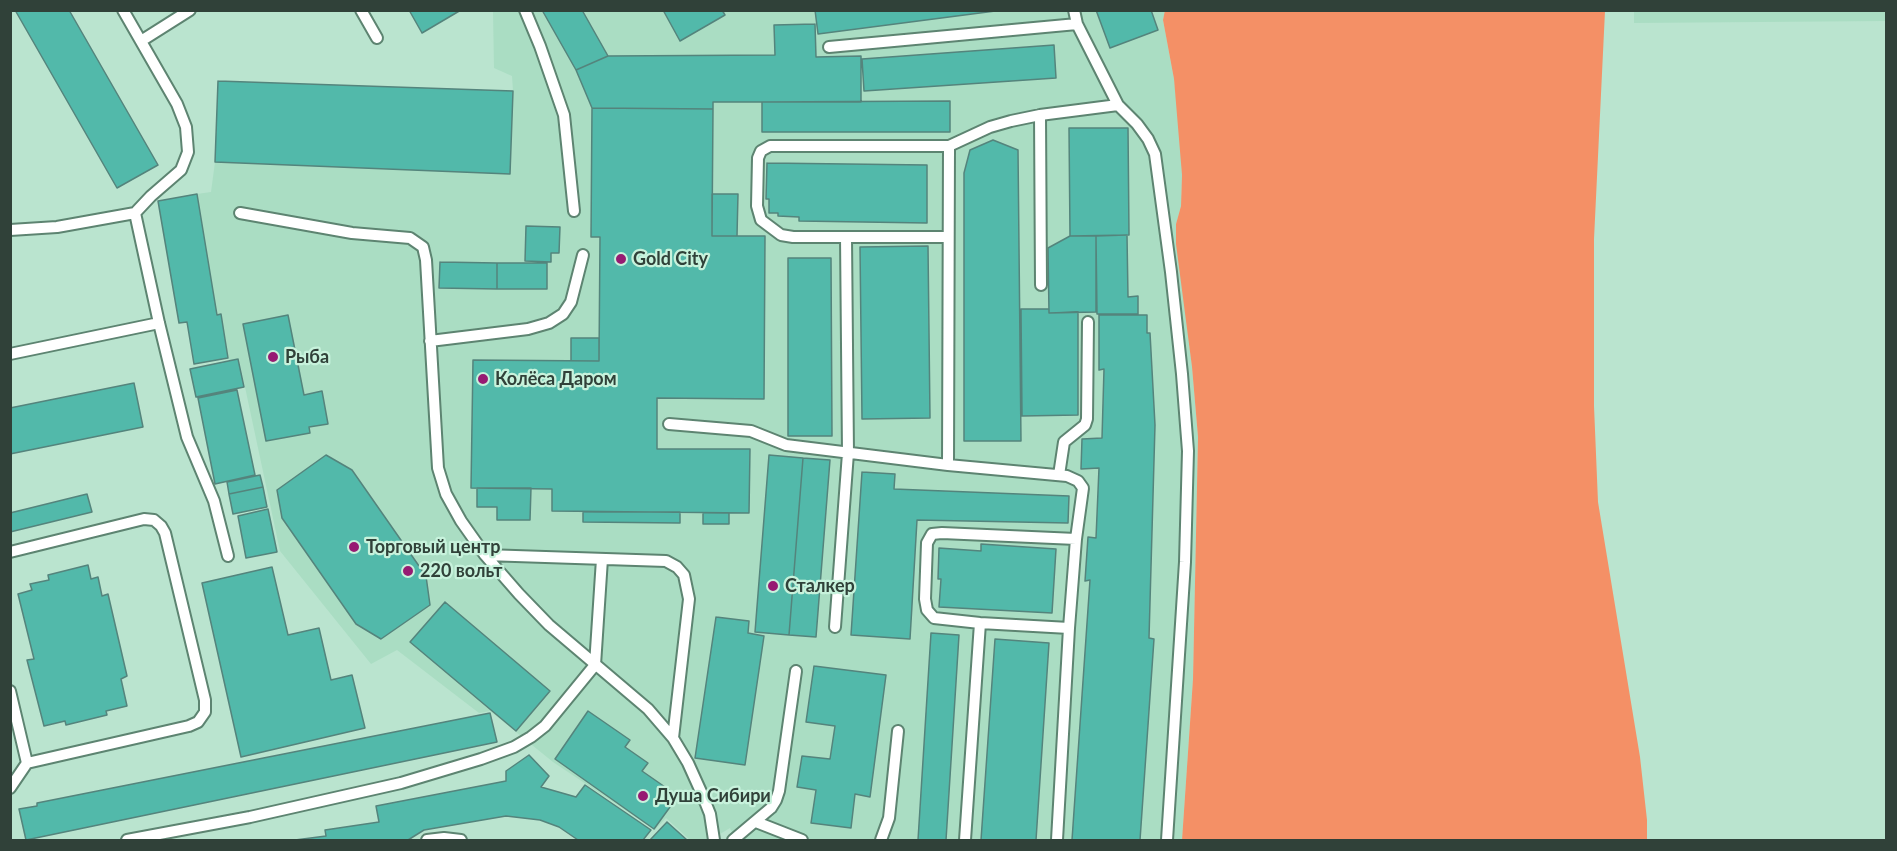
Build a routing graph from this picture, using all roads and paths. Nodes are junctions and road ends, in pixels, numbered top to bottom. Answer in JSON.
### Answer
{"nodes":[{"id":1,"x":123,"y":10,"type":"edge"},
{"id":2,"x":190,"y":10,"type":"edge"},
{"id":3,"x":361,"y":10,"type":"edge"},
{"id":4,"x":525,"y":10,"type":"edge"},
{"id":5,"x":1074,"y":10,"type":"edge"},
{"id":6,"x":1077,"y":24,"type":"junction"},
{"id":7,"x":377,"y":38,"type":"dead end"},
{"id":8,"x":141,"y":41,"type":"junction"},
{"id":9,"x":829,"y":47,"type":"dead end"},
{"id":10,"x":1118,"y":105,"type":"junction"},
{"id":11,"x":1040,"y":115,"type":"junction"},
{"id":12,"x":949,"y":146,"type":"junction"},
{"id":13,"x":574,"y":211,"type":"dead end"},
{"id":14,"x":135,"y":213,"type":"junction"},
{"id":15,"x":240,"y":213,"type":"dead end"},
{"id":16,"x":10,"y":230,"type":"edge"},
{"id":17,"x":846,"y":237,"type":"junction"},
{"id":18,"x":948,"y":237,"type":"junction"},
{"id":19,"x":583,"y":255,"type":"dead end"},
{"id":20,"x":1041,"y":285,"type":"dead end"},
{"id":21,"x":1088,"y":322,"type":"dead end"},
{"id":22,"x":159,"y":323,"type":"junction"},
{"id":23,"x":430,"y":341,"type":"junction"},
{"id":24,"x":10,"y":354,"type":"edge"},
{"id":25,"x":669,"y":424,"type":"dead end"},
{"id":26,"x":848,"y":453,"type":"junction"},
{"id":27,"x":948,"y":465,"type":"junction"},
{"id":28,"x":1059,"y":476,"type":"junction"},
{"id":29,"x":1076,"y":539,"type":"junction"},
{"id":30,"x":10,"y":552,"type":"edge"},
{"id":31,"x":485,"y":555,"type":"junction"},
{"id":32,"x":228,"y":556,"type":"dead end"},
{"id":33,"x":602,"y":559,"type":"junction"},
{"id":34,"x":980,"y":623,"type":"junction"},
{"id":35,"x":835,"y":627,"type":"dead end"},
{"id":36,"x":1069,"y":628,"type":"junction"},
{"id":37,"x":595,"y":665,"type":"junction"},
{"id":38,"x":796,"y":671,"type":"dead end"},
{"id":39,"x":10,"y":691,"type":"edge"},
{"id":40,"x":898,"y":731,"type":"dead end"},
{"id":41,"x":673,"y":738,"type":"junction"},
{"id":42,"x":27,"y":763,"type":"junction"},
{"id":43,"x":10,"y":788,"type":"edge"},
{"id":44,"x":756,"y":822,"type":"junction"},
{"id":45,"x":127,"y":840,"type":"edge"},
{"id":46,"x":427,"y":840,"type":"edge"},
{"id":47,"x":461,"y":840,"type":"edge"},
{"id":48,"x":714,"y":840,"type":"edge"},
{"id":49,"x":733,"y":840,"type":"edge"},
{"id":50,"x":802,"y":840,"type":"edge"},
{"id":51,"x":880,"y":840,"type":"edge"},
{"id":52,"x":966,"y":840,"type":"edge"},
{"id":53,"x":1057,"y":840,"type":"edge"},
{"id":54,"x":1167,"y":840,"type":"edge"}],
"edges":[{"from":1,"to":8,"type":"lane"},
{"from":2,"to":8,"type":"lane"},
{"from":3,"to":7,"type":"lane"},
{"from":4,"to":13,"type":"lane"},
{"from":5,"to":6,"type":"lane"},
{"from":6,"to":9,"type":"lane"},
{"from":6,"to":10,"type":"lane"},
{"from":8,"to":14,"type":"lane"},
{"from":10,"to":11,"type":"lane"},
{"from":10,"to":54,"type":"lane"},
{"from":11,"to":12,"type":"lane"},
{"from":11,"to":20,"type":"lane"},
{"from":12,"to":17,"type":"lane"},
{"from":12,"to":18,"type":"lane"},
{"from":14,"to":16,"type":"lane"},
{"from":14,"to":22,"type":"lane"},
{"from":15,"to":23,"type":"lane"},
{"from":17,"to":18,"type":"lane"},
{"from":17,"to":26,"type":"lane"},
{"from":18,"to":27,"type":"lane"},
{"from":19,"to":23,"type":"lane"},
{"from":21,"to":28,"type":"lane"},
{"from":22,"to":24,"type":"lane"},
{"from":22,"to":32,"type":"lane"},
{"from":23,"to":31,"type":"lane"},
{"from":25,"to":26,"type":"lane"},
{"from":26,"to":27,"type":"lane"},
{"from":26,"to":35,"type":"lane"},
{"from":27,"to":28,"type":"lane"},
{"from":28,"to":29,"type":"lane"},
{"from":29,"to":34,"type":"lane"},
{"from":29,"to":36,"type":"lane"},
{"from":30,"to":42,"type":"lane"},
{"from":31,"to":33,"type":"lane"},
{"from":31,"to":37,"type":"lane"},
{"from":33,"to":37,"type":"lane"},
{"from":33,"to":41,"type":"lane"},
{"from":34,"to":36,"type":"lane"},
{"from":34,"to":52,"type":"lane"},
{"from":36,"to":53,"type":"lane"},
{"from":37,"to":41,"type":"lane"},
{"from":37,"to":45,"type":"lane"},
{"from":38,"to":44,"type":"lane"},
{"from":39,"to":42,"type":"lane"},
{"from":40,"to":51,"type":"lane"},
{"from":41,"to":48,"type":"lane"},
{"from":42,"to":43,"type":"lane"},
{"from":44,"to":49,"type":"lane"},
{"from":44,"to":50,"type":"lane"},
{"from":46,"to":47,"type":"lane"}]}
